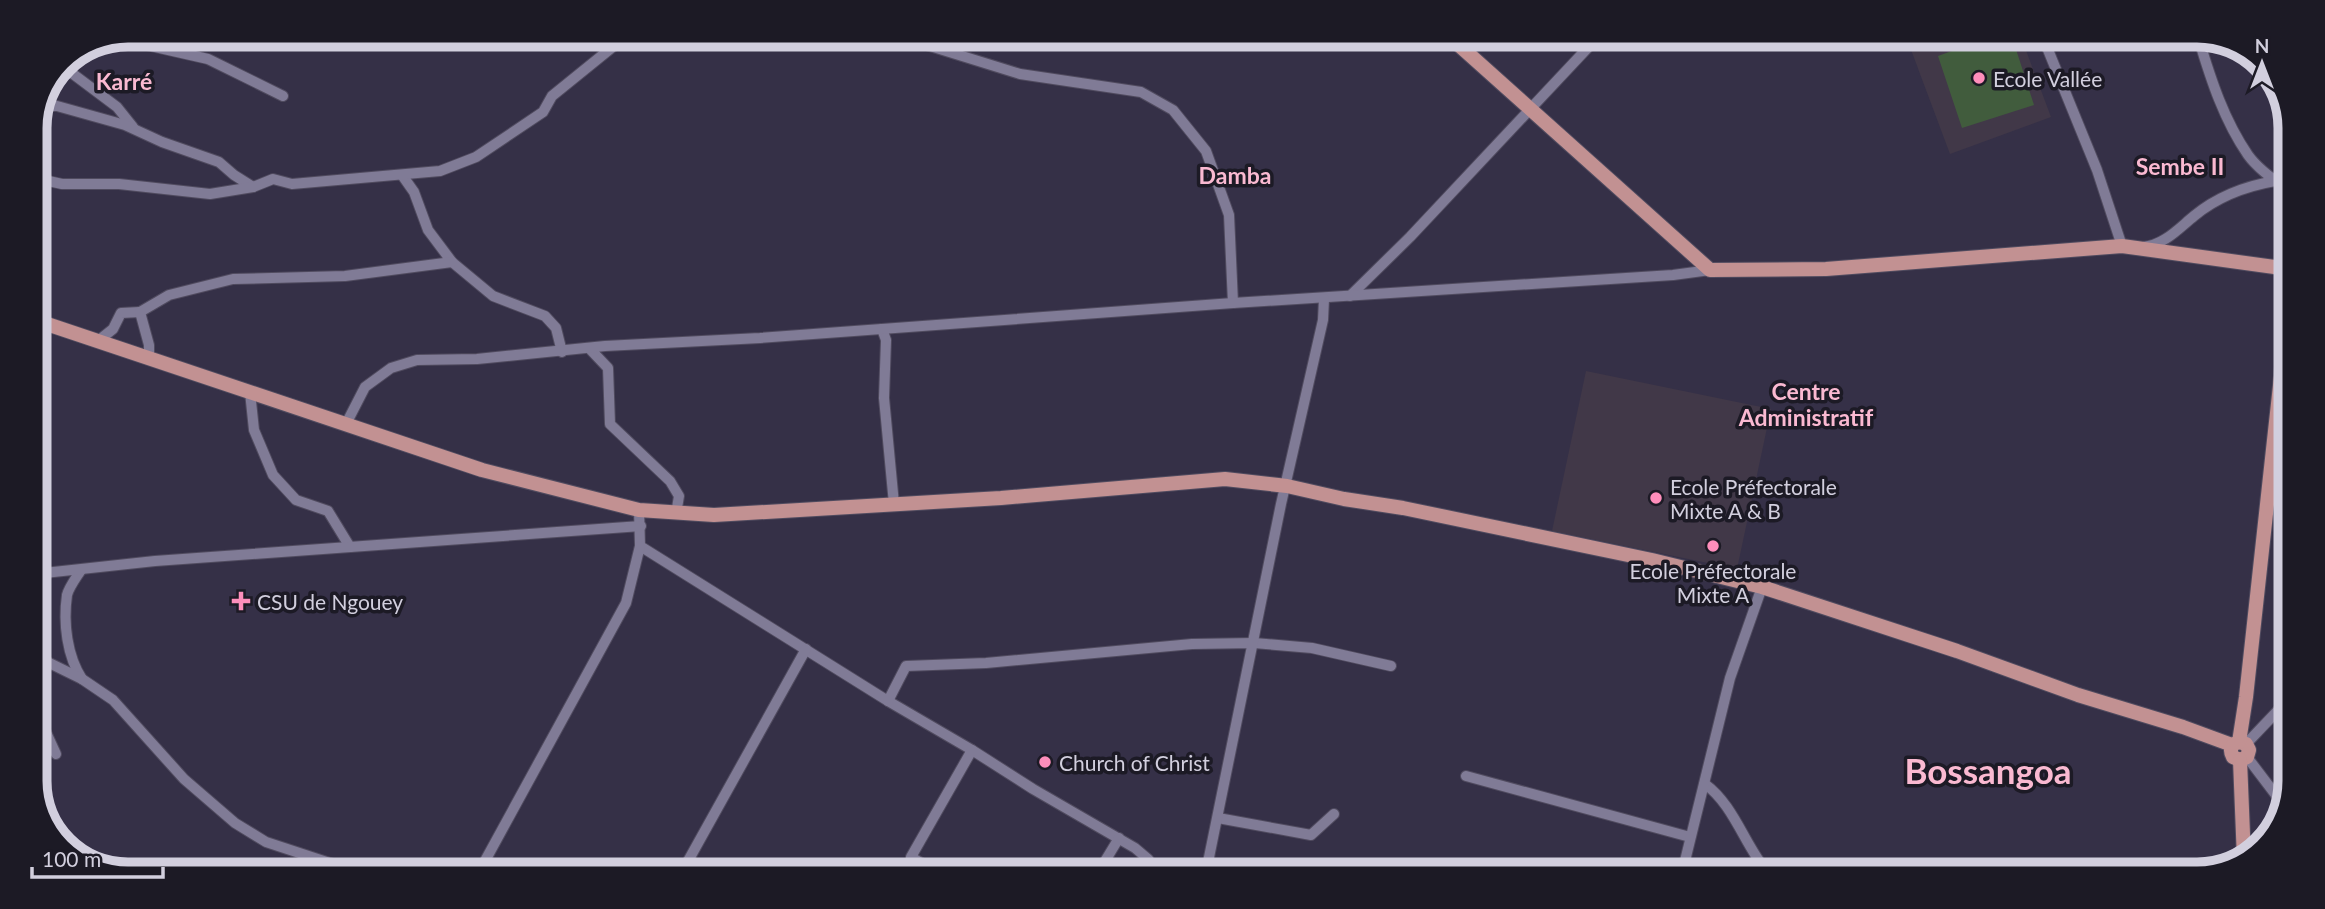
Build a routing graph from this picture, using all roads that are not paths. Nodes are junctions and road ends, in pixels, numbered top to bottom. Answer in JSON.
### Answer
{"nodes":[{"id":1,"x":154,"y":47,"type":"edge"},
{"id":2,"x":613,"y":47,"type":"edge"},
{"id":3,"x":933,"y":47,"type":"edge"},
{"id":4,"x":1461,"y":47,"type":"edge"},
{"id":5,"x":1588,"y":47,"type":"edge"},
{"id":6,"x":2047,"y":47,"type":"edge"},
{"id":7,"x":2201,"y":48,"type":"edge"},
{"id":8,"x":70,"y":72,"type":"edge"},
{"id":9,"x":283,"y":96,"type":"dead end"},
{"id":10,"x":51,"y":106,"type":"edge"},
{"id":11,"x":1530,"y":111,"type":"junction"},
{"id":12,"x":135,"y":130,"type":"junction"},
{"id":13,"x":402,"y":175,"type":"junction"},
{"id":14,"x":2275,"y":180,"type":"junction"},
{"id":15,"x":47,"y":181,"type":"edge"},
{"id":16,"x":2278,"y":182,"type":"edge"},
{"id":17,"x":253,"y":187,"type":"junction"},
{"id":18,"x":2129,"y":247,"type":"junction"},
{"id":19,"x":452,"y":262,"type":"junction"},
{"id":20,"x":2278,"y":267,"type":"edge"},
{"id":21,"x":1710,"y":270,"type":"junction"},
{"id":22,"x":1350,"y":296,"type":"junction"},
{"id":23,"x":1324,"y":299,"type":"junction"},
{"id":24,"x":1233,"y":303,"type":"junction"},
{"id":25,"x":140,"y":312,"type":"junction"},
{"id":26,"x":47,"y":324,"type":"edge"},
{"id":27,"x":881,"y":329,"type":"junction"},
{"id":28,"x":98,"y":341,"type":"junction"},
{"id":29,"x":589,"y":348,"type":"junction"},
{"id":30,"x":562,"y":352,"type":"junction"},
{"id":31,"x":149,"y":358,"type":"junction"},
{"id":32,"x":250,"y":392,"type":"junction"},
{"id":33,"x":2278,"y":404,"type":"edge"},
{"id":34,"x":345,"y":424,"type":"junction"},
{"id":35,"x":1287,"y":486,"type":"junction"},
{"id":36,"x":894,"y":504,"type":"junction"},
{"id":37,"x":639,"y":510,"type":"junction"},
{"id":38,"x":676,"y":514,"type":"junction"},
{"id":39,"x":641,"y":526,"type":"junction"},
{"id":40,"x":640,"y":546,"type":"junction"},
{"id":41,"x":350,"y":547,"type":"junction"},
{"id":42,"x":80,"y":570,"type":"junction"},
{"id":43,"x":47,"y":572,"type":"edge"},
{"id":44,"x":1762,"y":587,"type":"junction"},
{"id":45,"x":1254,"y":643,"type":"junction"},
{"id":46,"x":806,"y":649,"type":"junction"},
{"id":47,"x":47,"y":662,"type":"edge"},
{"id":48,"x":1391,"y":666,"type":"dead end"},
{"id":49,"x":82,"y":679,"type":"junction"},
{"id":50,"x":888,"y":701,"type":"junction"},
{"id":51,"x":2278,"y":711,"type":"edge"},
{"id":52,"x":47,"y":734,"type":"edge"},
{"id":53,"x":972,"y":750,"type":"junction"},
{"id":54,"x":2241,"y":750,"type":"junction"},
{"id":55,"x":56,"y":754,"type":"dead end"},
{"id":56,"x":1466,"y":776,"type":"dead end"},
{"id":57,"x":1705,"y":784,"type":"junction"},
{"id":58,"x":2276,"y":795,"type":"edge"},
{"id":59,"x":1334,"y":814,"type":"dead end"},
{"id":60,"x":1217,"y":818,"type":"junction"},
{"id":61,"x":1690,"y":837,"type":"junction"},
{"id":62,"x":1119,"y":838,"type":"junction"},
{"id":63,"x":2244,"y":847,"type":"edge"},
{"id":64,"x":325,"y":862,"type":"edge"},
{"id":65,"x":484,"y":862,"type":"edge"},
{"id":66,"x":687,"y":862,"type":"edge"},
{"id":67,"x":920,"y":862,"type":"edge"},
{"id":68,"x":1104,"y":862,"type":"edge"},
{"id":69,"x":1150,"y":862,"type":"edge"},
{"id":70,"x":1208,"y":862,"type":"edge"},
{"id":71,"x":1684,"y":862,"type":"edge"},
{"id":72,"x":1758,"y":862,"type":"edge"}],
"edges":[{"from":1,"to":9,"type":"street"},
{"from":2,"to":13,"type":"street"},
{"from":3,"to":24,"type":"street"},
{"from":4,"to":11,"type":"main road"},
{"from":5,"to":11,"type":"street"},
{"from":6,"to":18,"type":"street"},
{"from":7,"to":14,"type":"street"},
{"from":8,"to":12,"type":"street"},
{"from":10,"to":12,"type":"street"},
{"from":11,"to":21,"type":"main road"},
{"from":11,"to":22,"type":"street"},
{"from":12,"to":17,"type":"street"},
{"from":13,"to":17,"type":"street"},
{"from":13,"to":19,"type":"street"},
{"from":14,"to":16,"type":"street"},
{"from":14,"to":18,"type":"street"},
{"from":15,"to":17,"type":"street"},
{"from":18,"to":20,"type":"main road"},
{"from":18,"to":21,"type":"main road"},
{"from":19,"to":25,"type":"street"},
{"from":19,"to":30,"type":"street"},
{"from":21,"to":22,"type":"street"},
{"from":22,"to":23,"type":"street"},
{"from":23,"to":24,"type":"street"},
{"from":23,"to":35,"type":"street"},
{"from":24,"to":27,"type":"street"},
{"from":25,"to":28,"type":"street"},
{"from":25,"to":31,"type":"street"},
{"from":26,"to":28,"type":"main road"},
{"from":27,"to":29,"type":"street"},
{"from":27,"to":36,"type":"street"},
{"from":28,"to":31,"type":"main road"},
{"from":29,"to":30,"type":"street"},
{"from":29,"to":38,"type":"street"},
{"from":30,"to":34,"type":"street"},
{"from":31,"to":32,"type":"main road"},
{"from":32,"to":34,"type":"main road"},
{"from":32,"to":41,"type":"street"},
{"from":33,"to":54,"type":"main road"},
{"from":34,"to":37,"type":"main road"},
{"from":35,"to":36,"type":"main road"},
{"from":35,"to":44,"type":"main road"},
{"from":35,"to":45,"type":"street"},
{"from":36,"to":38,"type":"main road"},
{"from":37,"to":38,"type":"main road"},
{"from":37,"to":39,"type":"street"},
{"from":39,"to":40,"type":"street"},
{"from":39,"to":41,"type":"street"},
{"from":40,"to":46,"type":"street"},
{"from":40,"to":65,"type":"street"},
{"from":41,"to":42,"type":"street"},
{"from":42,"to":43,"type":"street"},
{"from":42,"to":49,"type":"street"},
{"from":44,"to":54,"type":"main road"},
{"from":44,"to":57,"type":"street"},
{"from":45,"to":48,"type":"street"},
{"from":45,"to":50,"type":"street"},
{"from":45,"to":60,"type":"street"},
{"from":46,"to":50,"type":"street"},
{"from":46,"to":66,"type":"street"},
{"from":47,"to":49,"type":"street"},
{"from":49,"to":64,"type":"street"},
{"from":50,"to":53,"type":"street"},
{"from":51,"to":54,"type":"street"},
{"from":52,"to":55,"type":"street"},
{"from":53,"to":62,"type":"street"},
{"from":53,"to":67,"type":"street"},
{"from":54,"to":58,"type":"street"},
{"from":54,"to":63,"type":"main road"},
{"from":56,"to":61,"type":"street"},
{"from":57,"to":61,"type":"street"},
{"from":57,"to":72,"type":"street"},
{"from":59,"to":60,"type":"street"},
{"from":60,"to":70,"type":"street"},
{"from":61,"to":71,"type":"street"},
{"from":62,"to":68,"type":"street"},
{"from":62,"to":69,"type":"street"}]}
